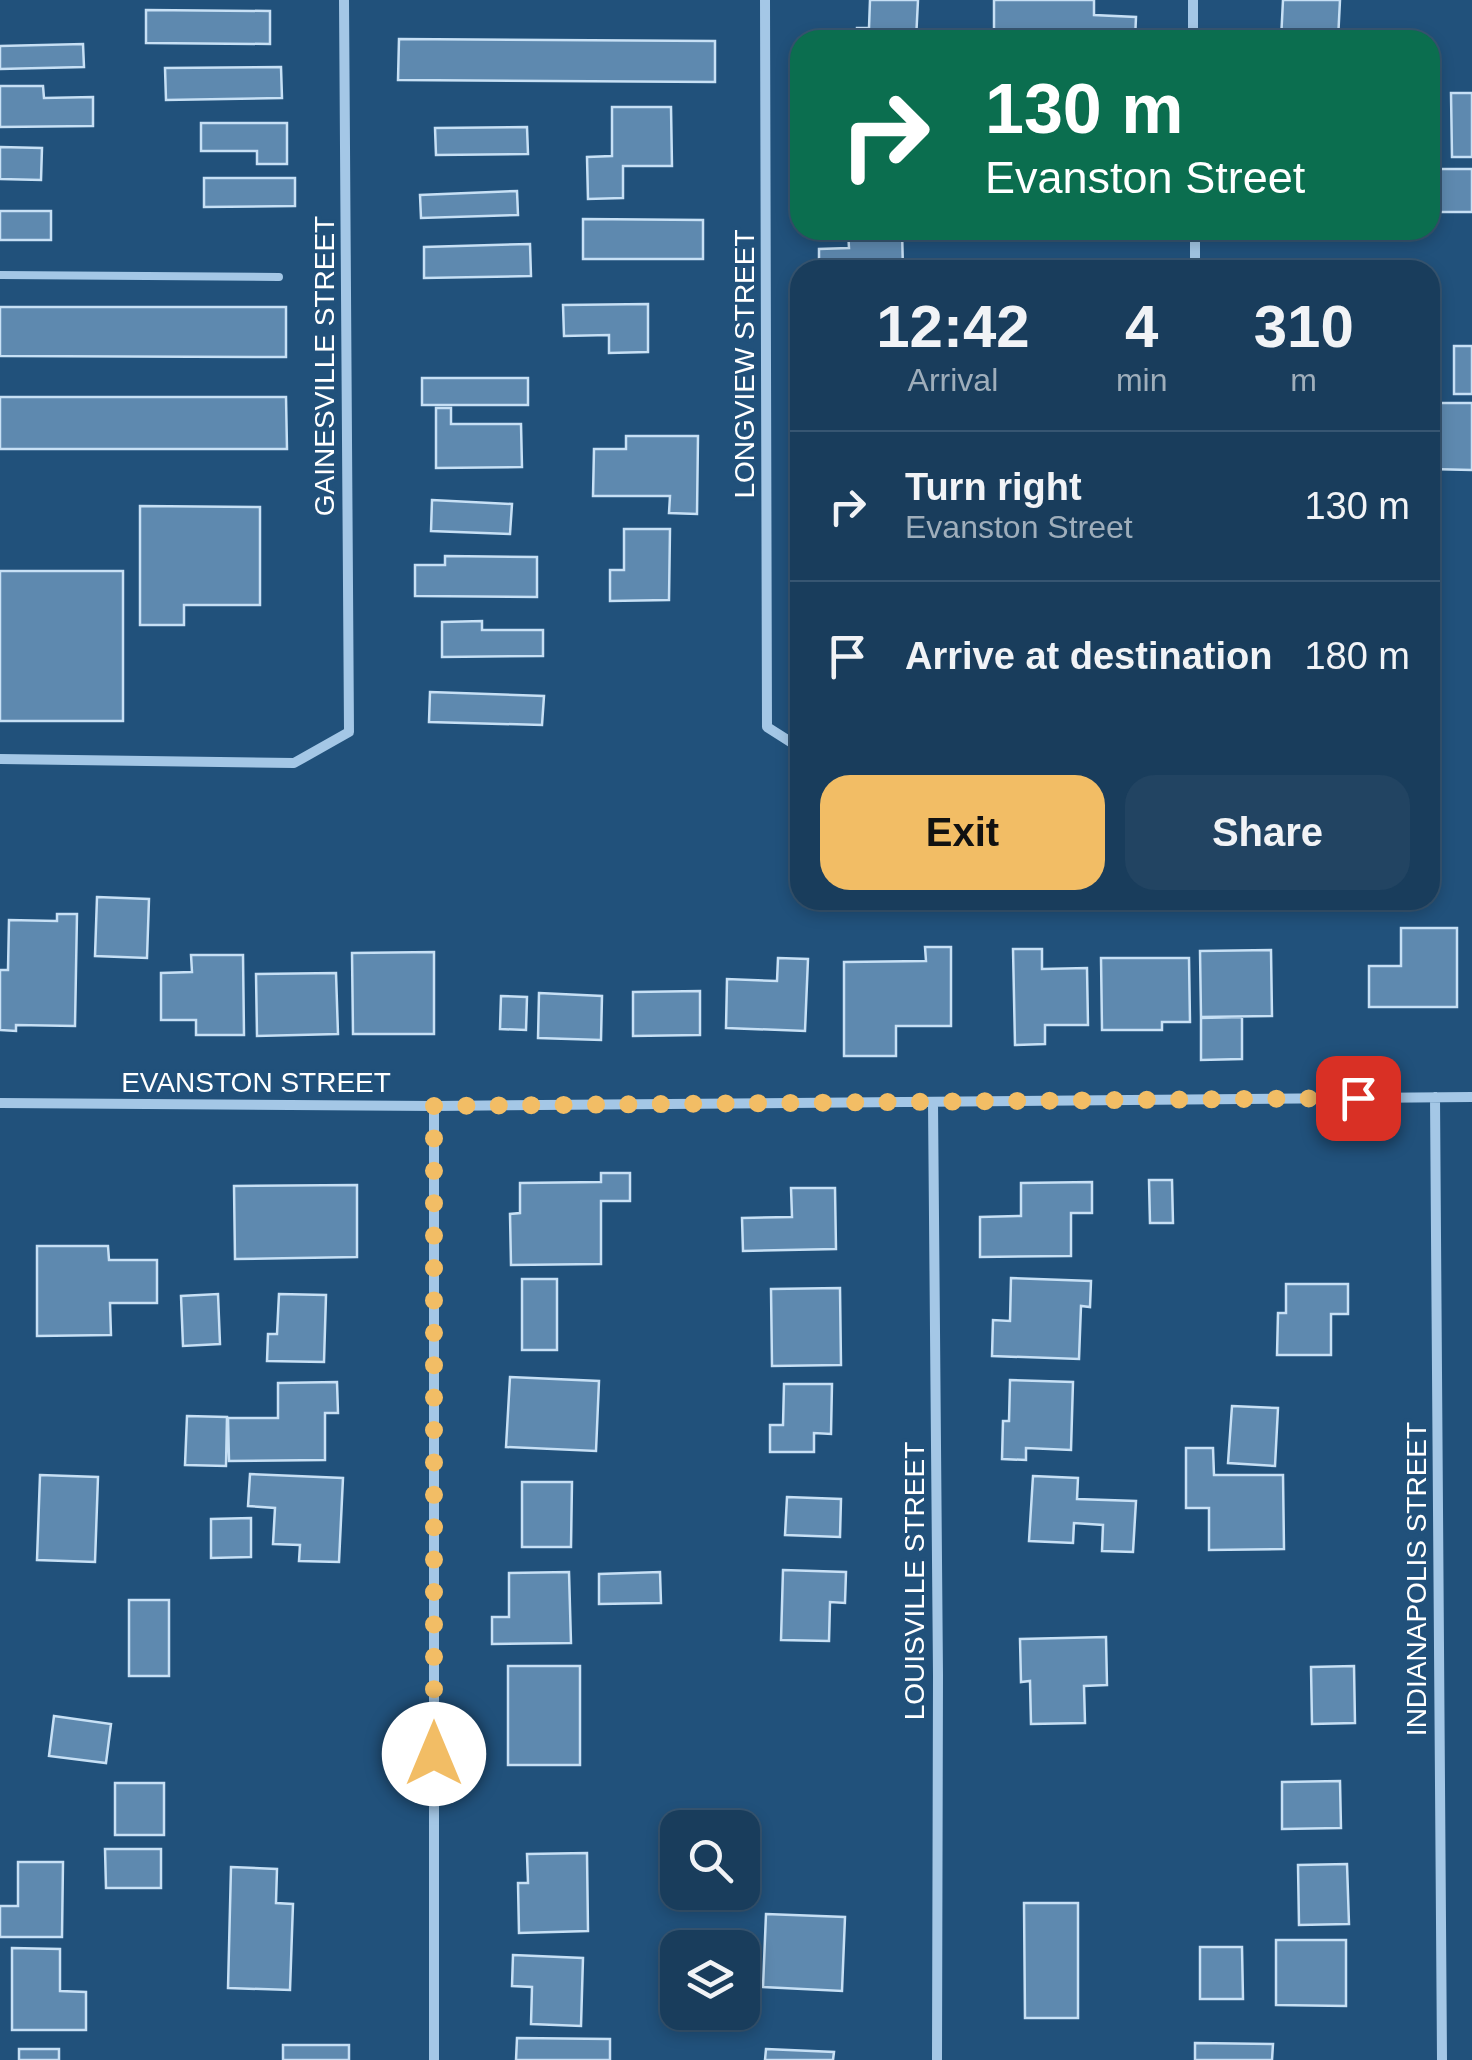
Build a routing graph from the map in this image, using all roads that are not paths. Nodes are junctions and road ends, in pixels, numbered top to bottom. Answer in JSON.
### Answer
{"nodes":[{"id":1,"x":344,"y":0,"type":"edge"},
{"id":2,"x":765,"y":0,"type":"edge"},
{"id":3,"x":1193,"y":0,"type":"edge"},
{"id":4,"x":1193,"y":30,"type":"edge"},
{"id":5,"x":0,"y":275,"type":"edge"},
{"id":6,"x":279,"y":277,"type":"dead end"},
{"id":7,"x":790,"y":742,"type":"edge"},
{"id":8,"x":0,"y":759,"type":"edge"},
{"id":9,"x":1472,"y":1096,"type":"edge"},
{"id":10,"x":1435,"y":1097,"type":"junction"},
{"id":11,"x":933,"y":1102,"type":"junction"},
{"id":12,"x":0,"y":1103,"type":"edge"},
{"id":13,"x":434,"y":1106,"type":"junction"},
{"id":14,"x":434,"y":2060,"type":"edge"},
{"id":15,"x":937,"y":2060,"type":"edge"},
{"id":16,"x":1442,"y":2060,"type":"edge"}],
"edges":[{"from":1,"to":8,"type":"street","name":"GAINESVILLE STREET"},
{"from":2,"to":7,"type":"street","name":"LONGVIEW STREET"},
{"from":3,"to":4,"type":"street"},
{"from":5,"to":6,"type":"lane"},
{"from":9,"to":10,"type":"street","name":"EVANSTON STREET"},
{"from":10,"to":11,"type":"street","name":"EVANSTON STREET"},
{"from":10,"to":16,"type":"street","name":"INDIANAPOLIS STREET"},
{"from":11,"to":13,"type":"street","name":"EVANSTON STREET"},
{"from":11,"to":15,"type":"street","name":"LOUISVILLE STREET"},
{"from":12,"to":13,"type":"street","name":"EVANSTON STREET"},
{"from":13,"to":14,"type":"street"}]}
